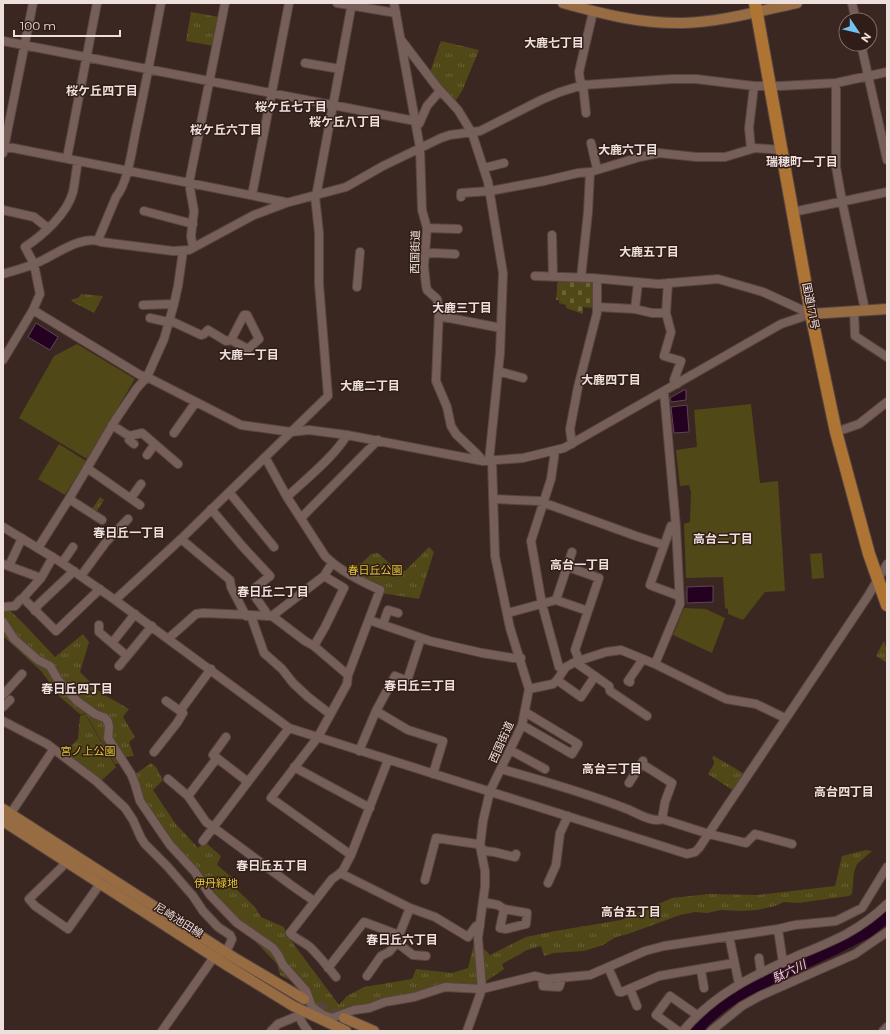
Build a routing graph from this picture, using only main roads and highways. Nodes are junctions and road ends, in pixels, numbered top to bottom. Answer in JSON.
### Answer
{"nodes":[{"id":1,"x":563,"y":3,"type":"edge"},
{"id":2,"x":797,"y":3,"type":"edge"},
{"id":3,"x":756,"y":7,"type":"edge"},
{"id":4,"x":887,"y":309,"type":"edge"},
{"id":5,"x":812,"y":314,"type":"junction"},
{"id":6,"x":887,"y":605,"type":"edge"},
{"id":7,"x":7,"y":811,"type":"edge"},
{"id":8,"x":3,"y":821,"type":"edge"},
{"id":9,"x":304,"y":1000,"type":"tunnel mouth"},
{"id":10,"x":344,"y":1018,"type":"tunnel mouth"},
{"id":11,"x":346,"y":1031,"type":"edge"},
{"id":12,"x":374,"y":1031,"type":"edge"}],
"edges":[{"from":1,"to":3,"type":"main road"},
{"from":2,"to":3,"type":"main road"},
{"from":3,"to":5,"type":"highway","name":"国道171号"},
{"from":4,"to":5,"type":"main road"},
{"from":5,"to":6,"type":"highway","name":"国道171号"},
{"from":7,"to":9,"type":"main road","name":"尼崎池田線"},
{"from":8,"to":11,"type":"main road","name":"尼崎池田線"},
{"from":10,"to":12,"type":"main road"}]}
